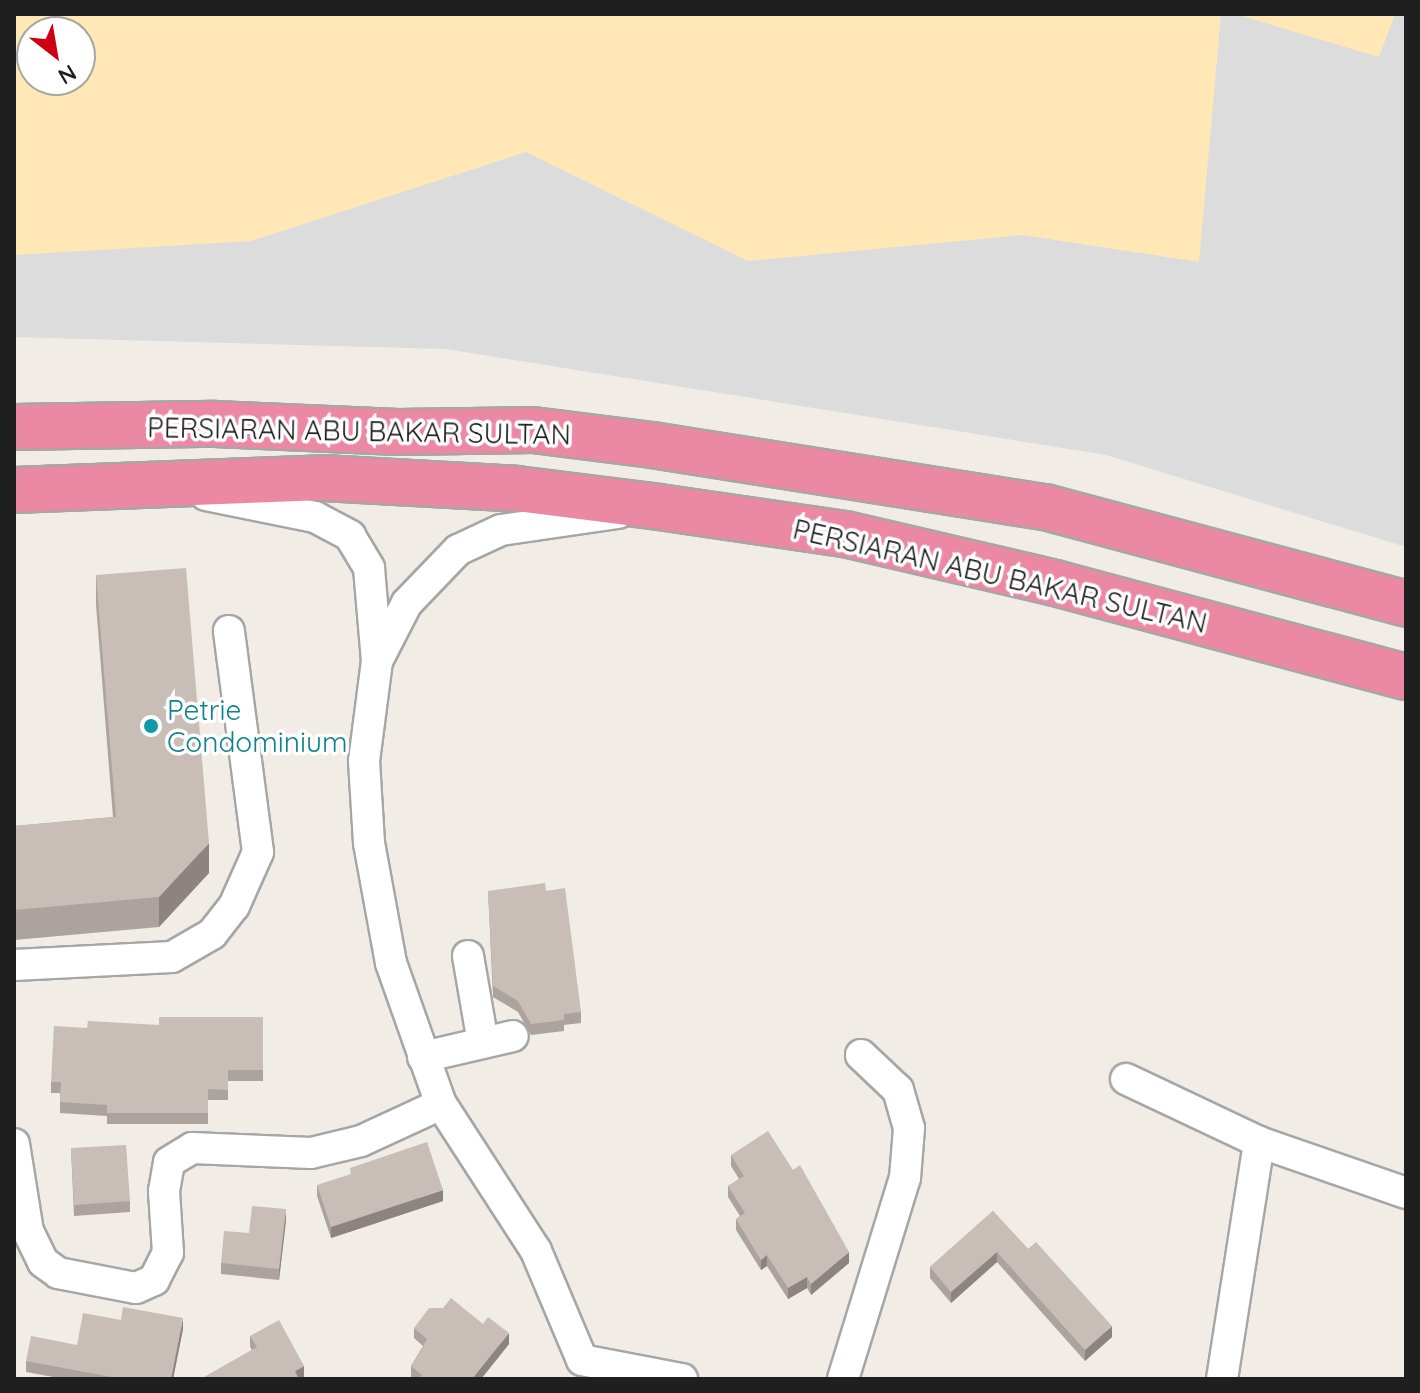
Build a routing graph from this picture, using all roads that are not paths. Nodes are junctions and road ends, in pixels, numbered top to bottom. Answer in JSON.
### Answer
{"nodes":[{"id":1,"x":14,"y":427,"type":"edge"},
{"id":2,"x":140,"y":482,"type":"junction"},
{"id":3,"x":14,"y":490,"type":"edge"},
{"id":4,"x":659,"y":507,"type":"junction"},
{"id":5,"x":1406,"y":604,"type":"edge"},
{"id":6,"x":229,"y":631,"type":"dead end"},
{"id":7,"x":377,"y":661,"type":"junction"},
{"id":8,"x":1406,"y":677,"type":"edge"},
{"id":9,"x":468,"y":956,"type":"dead end"},
{"id":10,"x":14,"y":965,"type":"edge"},
{"id":11,"x":513,"y":1036,"type":"dead end"},
{"id":12,"x":483,"y":1043,"type":"junction"},
{"id":13,"x":861,"y":1055,"type":"dead end"},
{"id":14,"x":423,"y":1057,"type":"junction"},
{"id":15,"x":1126,"y":1079,"type":"dead end"},
{"id":16,"x":441,"y":1104,"type":"junction"},
{"id":17,"x":1259,"y":1142,"type":"junction"},
{"id":18,"x":14,"y":1144,"type":"edge"},
{"id":19,"x":1406,"y":1193,"type":"edge"},
{"id":20,"x":574,"y":1370,"type":"edge"},
{"id":21,"x":682,"y":1379,"type":"edge"},
{"id":22,"x":843,"y":1379,"type":"edge"},
{"id":23,"x":1222,"y":1379,"type":"edge"}],
"edges":[{"from":1,"to":5,"type":"highway","name":"PERSIARAN ABU BAKAR SULTAN"},
{"from":2,"to":3,"type":"highway","name":"PERSIARAN ABU BAKAR SULTAN"},
{"from":2,"to":4,"type":"highway","name":"PERSIARAN ABU BAKAR SULTAN"},
{"from":2,"to":7,"type":"street"},
{"from":4,"to":7,"type":"street"},
{"from":4,"to":8,"type":"highway","name":"PERSIARAN ABU BAKAR SULTAN"},
{"from":6,"to":10,"type":"street"},
{"from":7,"to":14,"type":"street"},
{"from":9,"to":12,"type":"street"},
{"from":11,"to":12,"type":"street"},
{"from":12,"to":14,"type":"street"},
{"from":13,"to":22,"type":"street"},
{"from":14,"to":16,"type":"street"},
{"from":15,"to":17,"type":"street"},
{"from":16,"to":18,"type":"street"},
{"from":16,"to":20,"type":"street"},
{"from":17,"to":19,"type":"street"},
{"from":17,"to":23,"type":"street"},
{"from":20,"to":21,"type":"street"}]}
